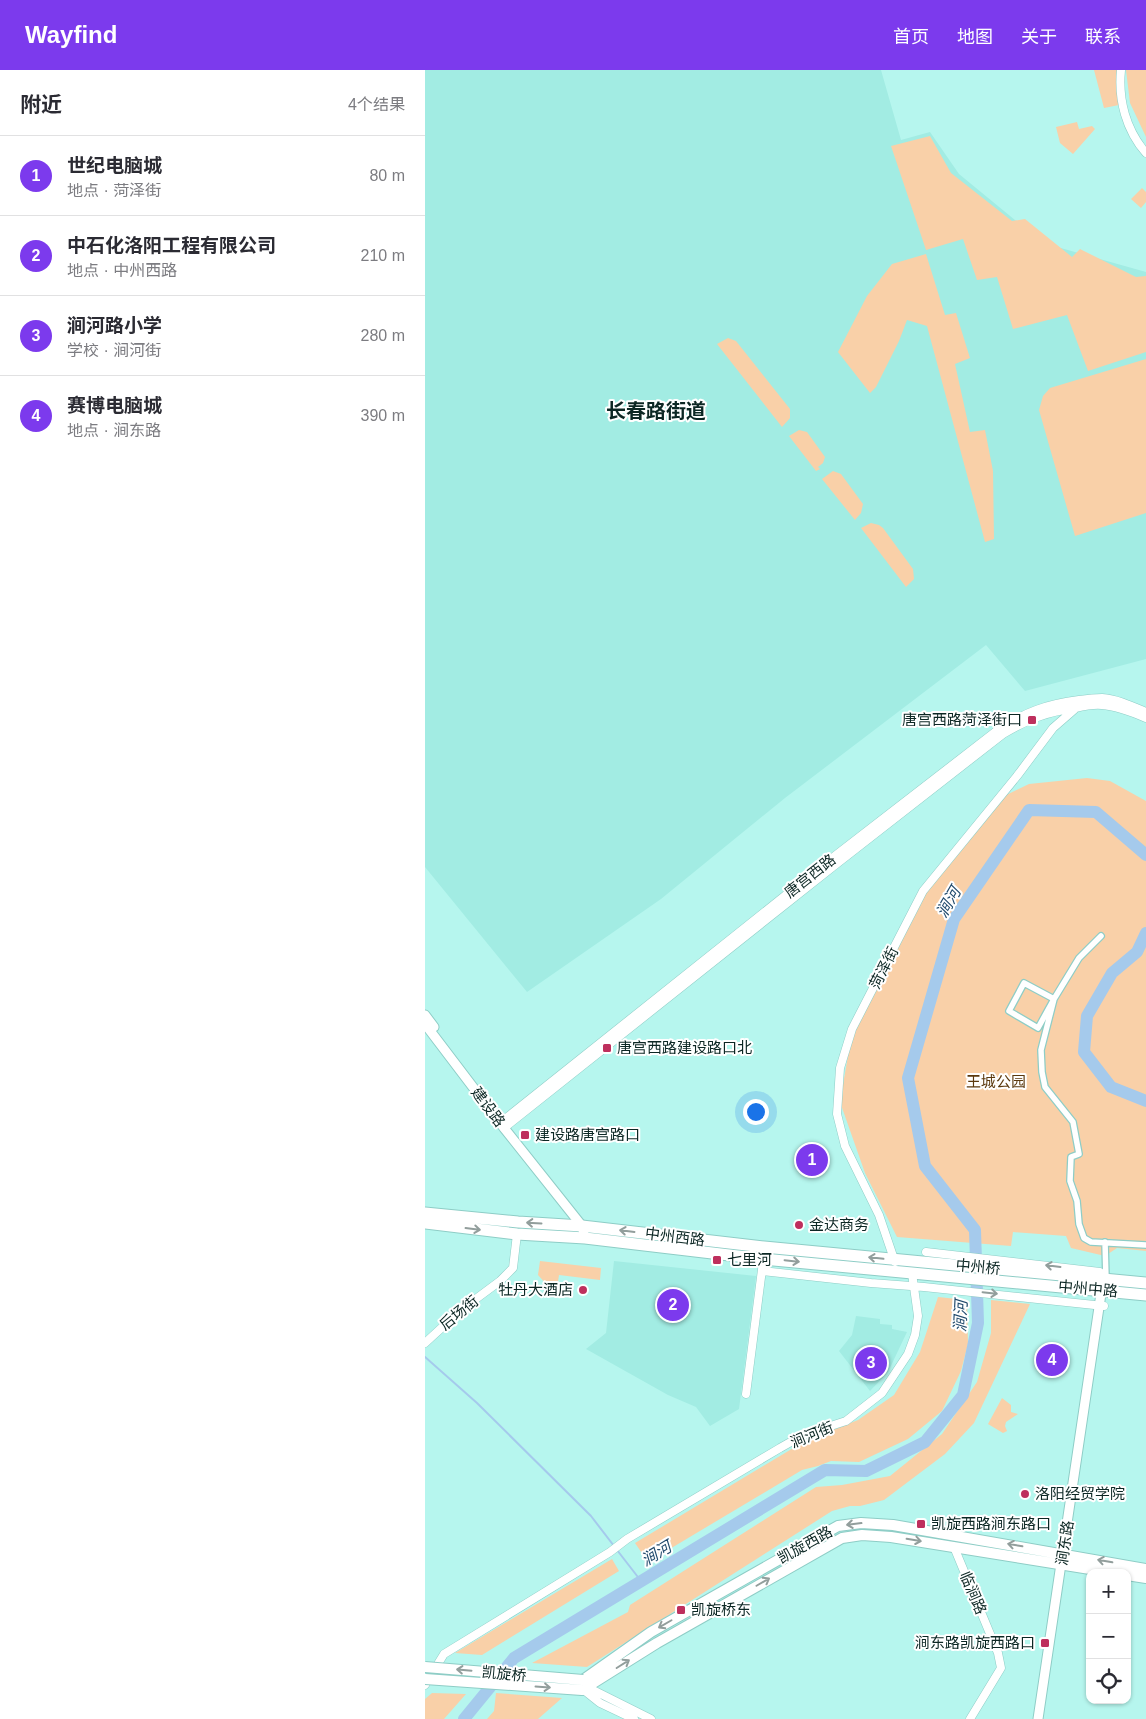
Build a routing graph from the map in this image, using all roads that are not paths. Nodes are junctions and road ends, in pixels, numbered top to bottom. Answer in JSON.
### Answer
{"nodes":[{"id":1,"x":1121,"y":70,"type":"edge"},
{"id":2,"x":1146,"y":153,"type":"edge"},
{"id":3,"x":1076,"y":708,"type":"junction"},
{"id":4,"x":1146,"y":712,"type":"edge"},
{"id":5,"x":1146,"y":718,"type":"edge"},
{"id":6,"x":1101,"y":936,"type":"dead end"},
{"id":7,"x":1054,"y":999,"type":"junction"},
{"id":8,"x":425,"y":1015,"type":"edge"},
{"id":9,"x":425,"y":1024,"type":"edge"},
{"id":10,"x":504,"y":1124,"type":"junction"},
{"id":11,"x":425,"y":1212,"type":"edge"},
{"id":12,"x":425,"y":1223,"type":"edge"},
{"id":13,"x":585,"y":1230,"type":"junction"},
{"id":14,"x":517,"y":1234,"type":"junction"},
{"id":15,"x":1105,"y":1242,"type":"junction"},
{"id":16,"x":1146,"y":1245,"type":"edge"},
{"id":17,"x":764,"y":1253,"type":"junction"},
{"id":18,"x":922,"y":1265,"type":"junction"},
{"id":19,"x":895,"y":1266,"type":"junction"},
{"id":20,"x":762,"y":1271,"type":"junction"},
{"id":21,"x":1031,"y":1273,"type":"joint"},
{"id":22,"x":1146,"y":1283,"type":"edge"},
{"id":23,"x":1104,"y":1285,"type":"junction"},
{"id":24,"x":914,"y":1286,"type":"junction"},
{"id":25,"x":1146,"y":1295,"type":"edge"},
{"id":26,"x":1102,"y":1305,"type":"junction"},
{"id":27,"x":425,"y":1343,"type":"edge"},
{"id":28,"x":745,"y":1394,"type":"dead end"},
{"id":29,"x":954,"y":1547,"type":"junction"},
{"id":30,"x":1064,"y":1559,"type":"junction"},
{"id":31,"x":1100,"y":1569,"type":"edge"},
{"id":32,"x":1146,"y":1569,"type":"edge"},
{"id":33,"x":1131,"y":1576,"type":"edge"},
{"id":34,"x":1146,"y":1578,"type":"edge"},
{"id":35,"x":425,"y":1667,"type":"edge"},
{"id":36,"x":425,"y":1679,"type":"edge"},
{"id":37,"x":582,"y":1684,"type":"junction"},
{"id":38,"x":425,"y":1685,"type":"edge"},
{"id":39,"x":633,"y":1719,"type":"edge"},
{"id":40,"x":651,"y":1719,"type":"edge"},
{"id":41,"x":970,"y":1719,"type":"edge"},
{"id":42,"x":1038,"y":1719,"type":"edge"},
{"id":43,"x":1042,"y":1719,"type":"edge"}],
"edges":[{"from":1,"to":2,"type":"street"},
{"from":3,"to":5,"type":"street","name":"唐宫西路"},
{"from":3,"to":10,"type":"street","name":"唐宫西路"},
{"from":3,"to":19,"type":"street","name":"菏泽街"},
{"from":4,"to":10,"type":"street","name":"唐宫西路"},
{"from":6,"to":7,"type":"street"},
{"from":7,"to":7,"type":"street"},
{"from":7,"to":15,"type":"street"},
{"from":8,"to":10,"type":"street","name":"建设路"},
{"from":9,"to":10,"type":"street","name":"建设路"},
{"from":10,"to":13,"type":"street","name":"建设路"},
{"from":13,"to":11,"type":"main road","name":"中州西路","one_way":true},
{"from":12,"to":14,"type":"main road","name":"中州西路","one_way":true},
{"from":13,"to":14,"type":"main road","name":"中州西路"},
{"from":13,"to":17,"type":"main road","name":"中州西路"},
{"from":14,"to":27,"type":"street","name":"后场街"},
{"from":15,"to":16,"type":"street"},
{"from":15,"to":23,"type":"street"},
{"from":17,"to":19,"type":"main road","name":"中州西路"},
{"from":17,"to":20,"type":"street"},
{"from":18,"to":19,"type":"main road","name":"中州西路"},
{"from":18,"to":19,"type":"main road","name":"中州西路"},
{"from":18,"to":21,"type":"main road","name":"中州桥"},
{"from":18,"to":24,"type":"street","name":"涧河街"},
{"from":20,"to":24,"type":"street"},
{"from":20,"to":28,"type":"street"},
{"from":21,"to":23,"type":"main road","name":"中州中路"},
{"from":22,"to":23,"type":"main road","name":"中州中路"},
{"from":23,"to":25,"type":"main road","name":"中州中路"},
{"from":23,"to":26,"type":"street","name":"涧东路"},
{"from":24,"to":26,"type":"street","one_way":true},
{"from":24,"to":38,"type":"street","name":"涧河街"},
{"from":26,"to":30,"type":"street","name":"涧东路"},
{"from":29,"to":30,"type":"main road","name":"凯旋西路"},
{"from":37,"to":29,"type":"main road","name":"凯旋西路","one_way":true},
{"from":29,"to":41,"type":"street","name":"临涧路"},
{"from":30,"to":31,"type":"main road","name":"凯旋西路"},
{"from":32,"to":30,"type":"main road","name":"凯旋西路","one_way":true},
{"from":30,"to":37,"type":"main road","name":"凯旋西路","one_way":true},
{"from":30,"to":42,"type":"street","name":"涧东路"},
{"from":30,"to":43,"type":"street","name":"涧东路"},
{"from":33,"to":34,"type":"main road"},
{"from":37,"to":35,"type":"main road","name":"凯旋桥","one_way":true,"bridge":true},
{"from":36,"to":37,"type":"main road","name":"凯旋桥","one_way":true,"bridge":true},
{"from":37,"to":39,"type":"street"},
{"from":37,"to":40,"type":"street"}]}
